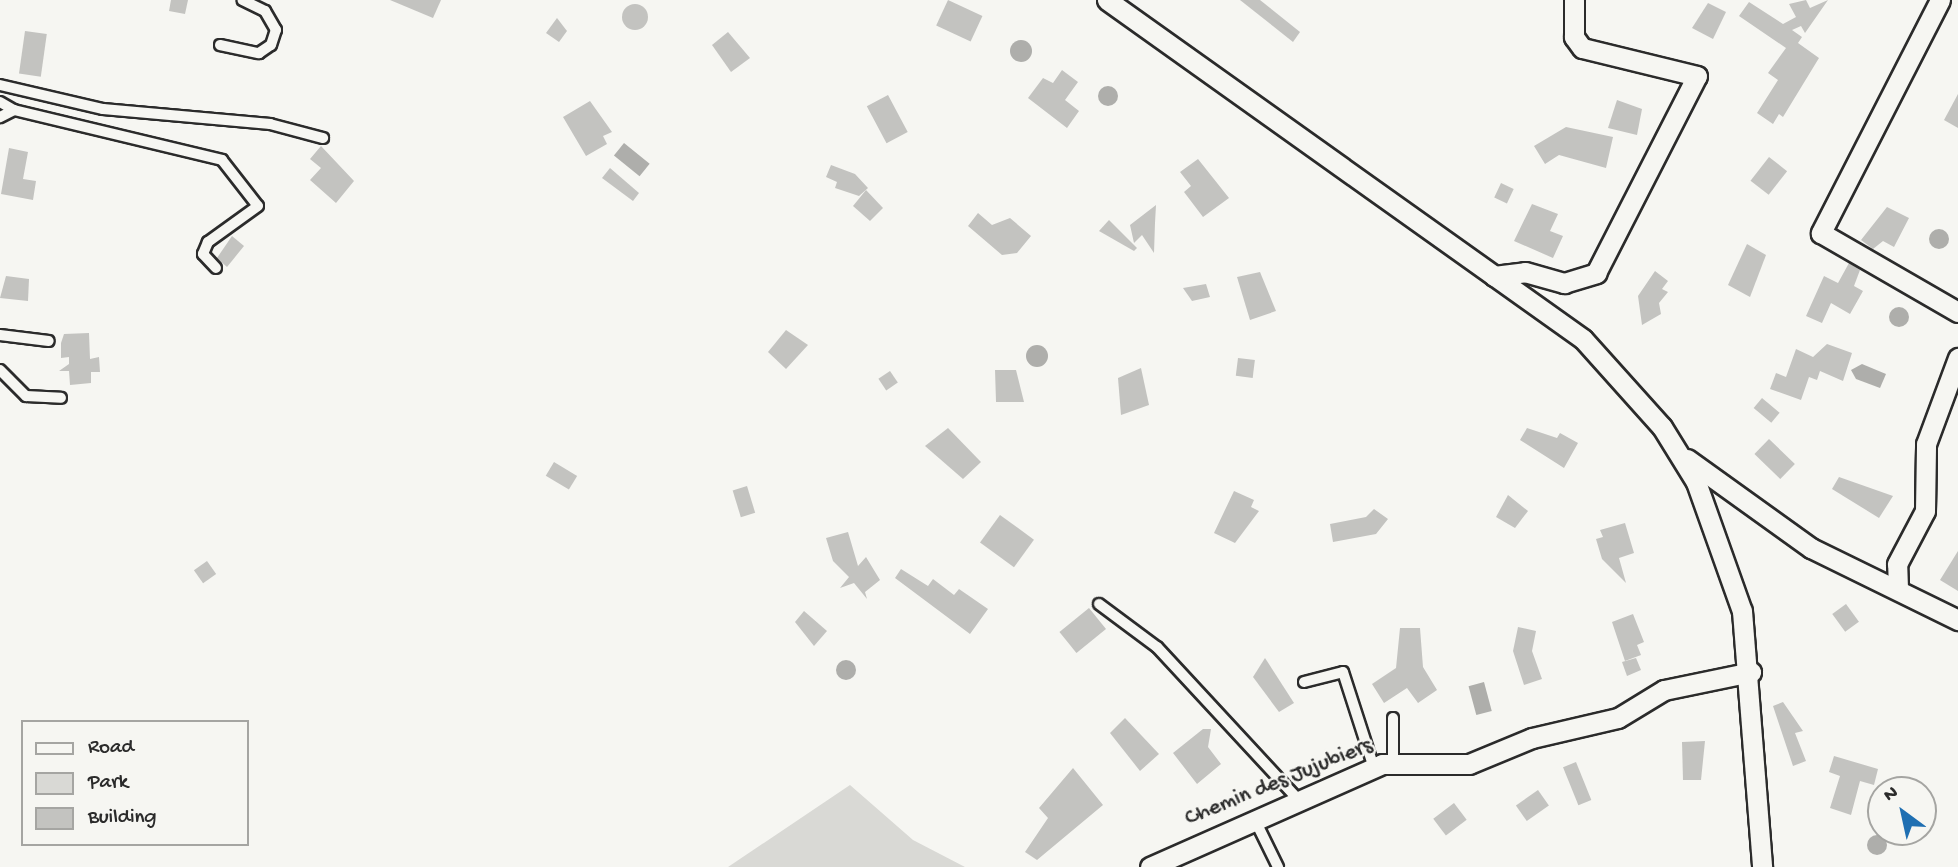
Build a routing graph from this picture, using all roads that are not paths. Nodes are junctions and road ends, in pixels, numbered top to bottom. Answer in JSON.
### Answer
{"nodes":[{"id":1,"x":242,"y":0,"type":"edge"},
{"id":2,"x":1107,"y":0,"type":"edge"},
{"id":3,"x":1574,"y":0,"type":"edge"},
{"id":4,"x":1940,"y":0,"type":"edge"},
{"id":5,"x":220,"y":45,"type":"dead end"},
{"id":6,"x":0,"y":85,"type":"edge"},
{"id":7,"x":0,"y":102,"type":"edge"},
{"id":8,"x":14,"y":110,"type":"junction"},
{"id":9,"x":0,"y":117,"type":"edge"},
{"id":10,"x":323,"y":138,"type":"dead end"},
{"id":11,"x":216,"y":268,"type":"dead end"},
{"id":12,"x":1494,"y":276,"type":"junction"},
{"id":13,"x":1958,"y":312,"type":"edge"},
{"id":14,"x":0,"y":335,"type":"edge"},
{"id":15,"x":48,"y":341,"type":"dead end"},
{"id":16,"x":1958,"y":358,"type":"edge"},
{"id":17,"x":0,"y":370,"type":"edge"},
{"id":18,"x":61,"y":398,"type":"dead end"},
{"id":19,"x":1681,"y":455,"type":"junction"},
{"id":20,"x":1898,"y":588,"type":"junction"},
{"id":21,"x":1099,"y":604,"type":"dead end"},
{"id":22,"x":1958,"y":620,"type":"edge"},
{"id":23,"x":1751,"y":672,"type":"junction"},
{"id":24,"x":1304,"y":681,"type":"dead end"},
{"id":25,"x":1393,"y":718,"type":"dead end"},
{"id":26,"x":1383,"y":766,"type":"junction"},
{"id":27,"x":1298,"y":799,"type":"junction"},
{"id":28,"x":1254,"y":818,"type":"junction"},
{"id":29,"x":1180,"y":860,"type":"edge"},
{"id":30,"x":1150,"y":867,"type":"edge"},
{"id":31,"x":1278,"y":867,"type":"edge"},
{"id":32,"x":1762,"y":867,"type":"edge"}],
"edges":[{"from":1,"to":5,"type":"lane"},
{"from":2,"to":12,"type":"street"},
{"from":3,"to":12,"type":"street"},
{"from":4,"to":13,"type":"street"},
{"from":6,"to":10,"type":"lane"},
{"from":7,"to":8,"type":"lane"},
{"from":8,"to":9,"type":"lane"},
{"from":8,"to":11,"type":"lane"},
{"from":12,"to":19,"type":"street"},
{"from":14,"to":15,"type":"lane"},
{"from":16,"to":20,"type":"street"},
{"from":17,"to":18,"type":"lane"},
{"from":19,"to":20,"type":"street"},
{"from":19,"to":23,"type":"street"},
{"from":20,"to":22,"type":"street"},
{"from":21,"to":27,"type":"lane"},
{"from":23,"to":26,"type":"street","name":"Chemin des Jujubiers"},
{"from":23,"to":32,"type":"street"},
{"from":24,"to":26,"type":"lane"},
{"from":25,"to":26,"type":"lane"},
{"from":26,"to":27,"type":"street","name":"Chemin des Jujubiers"},
{"from":27,"to":28,"type":"street","name":"Chemin des Jujubiers"},
{"from":28,"to":29,"type":"street","name":"Chemin des Jujubiers"},
{"from":28,"to":31,"type":"lane"},
{"from":29,"to":30,"type":"street","name":"Chemin des Jujubiers"}]}
